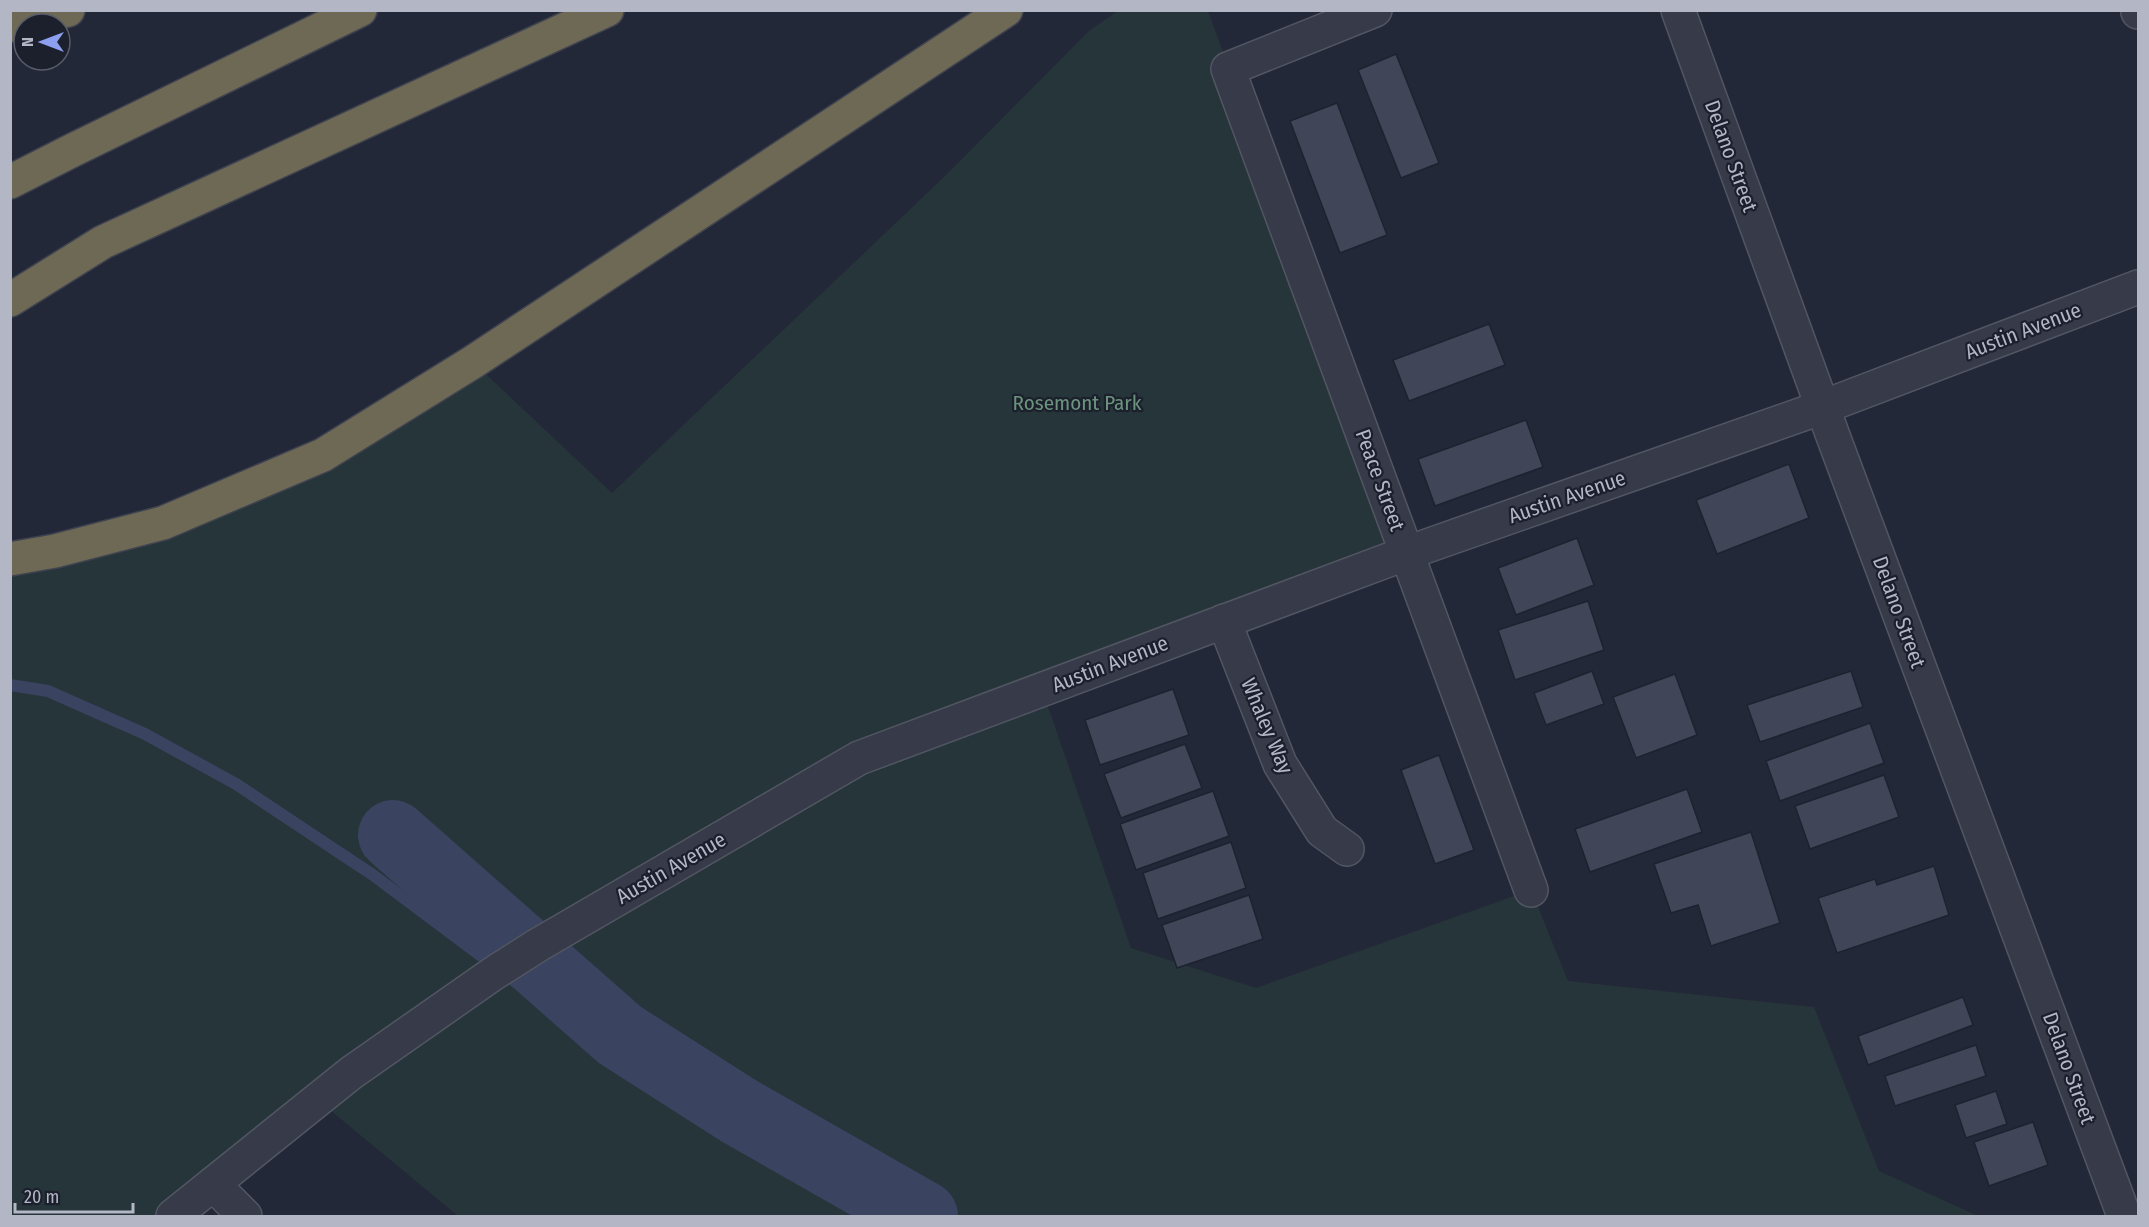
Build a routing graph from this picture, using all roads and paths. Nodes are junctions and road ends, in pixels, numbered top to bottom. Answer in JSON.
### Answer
{"nodes":[{"id":1,"x":68,"y":10,"type":"edge"},
{"id":2,"x":360,"y":10,"type":"edge"},
{"id":3,"x":607,"y":10,"type":"edge"},
{"id":4,"x":1006,"y":10,"type":"edge"},
{"id":5,"x":1375,"y":10,"type":"edge"},
{"id":6,"x":1678,"y":10,"type":"edge"},
{"id":7,"x":10,"y":25,"type":"edge"},
{"id":8,"x":10,"y":182,"type":"edge"},
{"id":9,"x":2139,"y":287,"type":"edge"},
{"id":10,"x":10,"y":300,"type":"edge"},
{"id":11,"x":1823,"y":407,"type":"junction"},
{"id":12,"x":1407,"y":553,"type":"junction"},
{"id":13,"x":10,"y":559,"type":"edge"},
{"id":14,"x":1224,"y":621,"type":"junction"},
{"id":15,"x":1347,"y":849,"type":"dead end"},
{"id":16,"x":1531,"y":890,"type":"dead end"},
{"id":17,"x":213,"y":1184,"type":"junction"},
{"id":18,"x":2123,"y":1213,"type":"dead end"},
{"id":19,"x":173,"y":1216,"type":"edge"},
{"id":20,"x":245,"y":1216,"type":"edge"}],
"edges":[{"from":1,"to":7,"type":"highway"},
{"from":2,"to":8,"type":"highway"},
{"from":3,"to":10,"type":"highway"},
{"from":4,"to":13,"type":"highway"},
{"from":5,"to":12,"type":"street","name":"Peace Street"},
{"from":6,"to":11,"type":"street","name":"Delano Street"},
{"from":9,"to":11,"type":"street","name":"Austin Avenue"},
{"from":11,"to":12,"type":"street","name":"Austin Avenue"},
{"from":11,"to":18,"type":"street","name":"Delano Street"},
{"from":12,"to":14,"type":"street","name":"Austin Avenue"},
{"from":12,"to":16,"type":"street","name":"Peace Street"},
{"from":14,"to":15,"type":"street","name":"Whaley Way"},
{"from":14,"to":17,"type":"street","name":"Austin Avenue"},
{"from":17,"to":19,"type":"street","name":"Austin Avenue"},
{"from":17,"to":20,"type":"street"}]}
